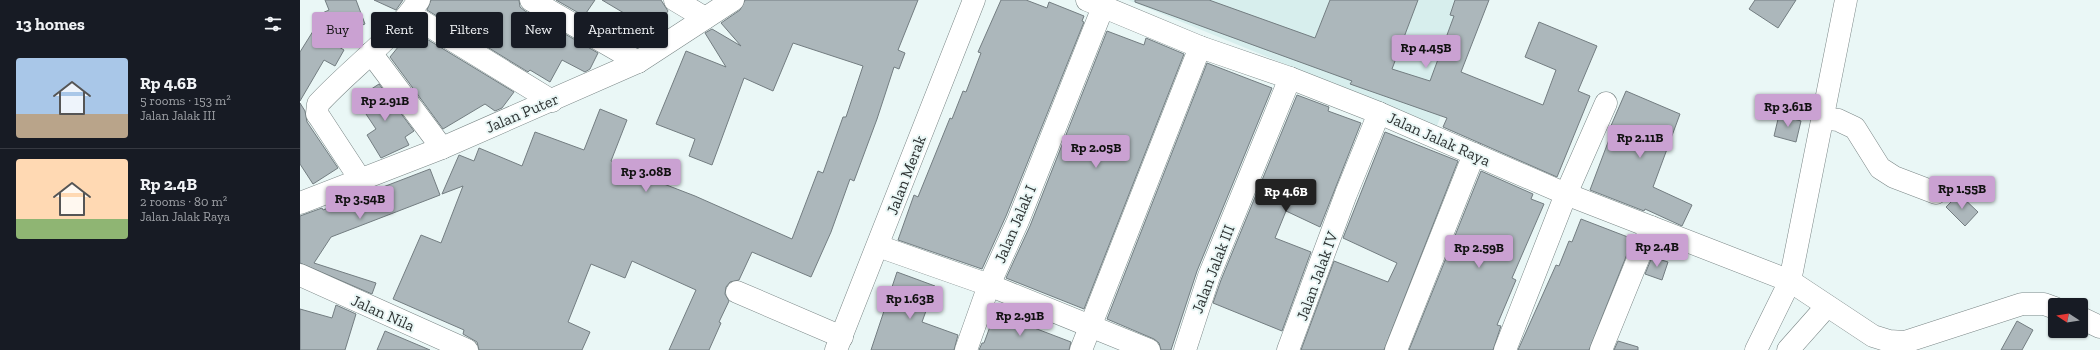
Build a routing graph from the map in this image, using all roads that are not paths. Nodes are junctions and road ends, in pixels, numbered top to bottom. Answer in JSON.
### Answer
{"nodes":[{"id":1,"x":531,"y":0,"type":"edge"},
{"id":2,"x":676,"y":0,"type":"edge"},
{"id":3,"x":732,"y":0,"type":"edge"},
{"id":4,"x":974,"y":0,"type":"edge"},
{"id":5,"x":1846,"y":0,"type":"edge"},
{"id":6,"x":1095,"y":3,"type":"edge"},
{"id":7,"x":414,"y":7,"type":"edge"},
{"id":8,"x":705,"y":18,"type":"junction"},
{"id":9,"x":1200,"y":47,"type":"junction"},
{"id":10,"x":371,"y":53,"type":"junction"},
{"id":11,"x":638,"y":62,"type":"junction"},
{"id":12,"x":1290,"y":78,"type":"junction"},
{"id":13,"x":552,"y":101,"type":"junction"},
{"id":14,"x":1606,"y":104,"type":"dead end"},
{"id":15,"x":1379,"y":113,"type":"junction"},
{"id":16,"x":1822,"y":118,"type":"junction"},
{"id":17,"x":442,"y":148,"type":"junction"},
{"id":18,"x":1474,"y":154,"type":"junction"},
{"id":19,"x":360,"y":180,"type":"junction"},
{"id":20,"x":1936,"y":193,"type":"dead end"},
{"id":21,"x":1566,"y":194,"type":"junction"},
{"id":22,"x":300,"y":203,"type":"edge"},
{"id":23,"x":1651,"y":227,"type":"junction"},
{"id":24,"x":878,"y":246,"type":"junction"},
{"id":25,"x":300,"y":275,"type":"edge"},
{"id":26,"x":1790,"y":281,"type":"junction"},
{"id":27,"x":990,"y":285,"type":"junction"},
{"id":28,"x":738,"y":292,"type":"dead end"},
{"id":29,"x":2048,"y":305,"type":"edge"},
{"id":30,"x":1826,"y":306,"type":"junction"},
{"id":31,"x":2088,"y":321,"type":"edge"},
{"id":32,"x":1090,"y":327,"type":"junction"},
{"id":33,"x":2100,"y":327,"type":"edge"},
{"id":34,"x":839,"y":343,"type":"edge"},
{"id":35,"x":467,"y":350,"type":"edge"},
{"id":36,"x":966,"y":350,"type":"edge"},
{"id":37,"x":1081,"y":350,"type":"edge"},
{"id":38,"x":1149,"y":350,"type":"edge"},
{"id":39,"x":1185,"y":350,"type":"edge"},
{"id":40,"x":1288,"y":350,"type":"edge"},
{"id":41,"x":1396,"y":350,"type":"edge"},
{"id":42,"x":1505,"y":350,"type":"edge"},
{"id":43,"x":1601,"y":350,"type":"edge"},
{"id":44,"x":1756,"y":350,"type":"edge"},
{"id":45,"x":1788,"y":350,"type":"edge"}],
"edges":[{"from":1,"to":11,"type":"street"},
{"from":2,"to":8,"type":"street"},
{"from":3,"to":8,"type":"street","name":"Jalan Puter"},
{"from":4,"to":24,"type":"street","name":"Jalan Merak"},
{"from":5,"to":16,"type":"street"},
{"from":6,"to":9,"type":"street","name":"Jalan Jalak Raya"},
{"from":6,"to":27,"type":"street","name":"Jalan Jalak I"},
{"from":7,"to":10,"type":"street"},
{"from":7,"to":13,"type":"street"},
{"from":8,"to":11,"type":"street","name":"Jalan Puter"},
{"from":9,"to":12,"type":"street","name":"Jalan Jalak Raya"},
{"from":9,"to":32,"type":"street"},
{"from":10,"to":17,"type":"street"},
{"from":10,"to":19,"type":"street"},
{"from":11,"to":13,"type":"street","name":"Jalan Puter"},
{"from":12,"to":15,"type":"street","name":"Jalan Jalak Raya"},
{"from":12,"to":39,"type":"street","name":"Jalan Jalak III"},
{"from":13,"to":17,"type":"street","name":"Jalan Puter"},
{"from":14,"to":21,"type":"street"},
{"from":15,"to":18,"type":"street","name":"Jalan Jalak Raya"},
{"from":15,"to":40,"type":"street","name":"Jalan Jalak IV"},
{"from":16,"to":20,"type":"street"},
{"from":16,"to":26,"type":"street"},
{"from":17,"to":19,"type":"street","name":"Jalan Puter"},
{"from":18,"to":21,"type":"street","name":"Jalan Jalak Raya"},
{"from":18,"to":41,"type":"street"},
{"from":19,"to":22,"type":"street","name":"Jalan Puter"},
{"from":21,"to":23,"type":"street","name":"Jalan Jalak Raya"},
{"from":21,"to":42,"type":"street"},
{"from":23,"to":26,"type":"street","name":"Jalan Jalak Raya"},
{"from":23,"to":43,"type":"street"},
{"from":24,"to":27,"type":"street"},
{"from":24,"to":34,"type":"street","name":"Jalan Merak"},
{"from":25,"to":35,"type":"street","name":"Jalan Nila"},
{"from":26,"to":30,"type":"street","name":"Jalan Jalak Raya"},
{"from":26,"to":44,"type":"street"},
{"from":27,"to":32,"type":"street"},
{"from":27,"to":36,"type":"street","name":"Jalan Jalak I"},
{"from":28,"to":34,"type":"street"},
{"from":29,"to":30,"type":"street","name":"Jalan Jalak Raya"},
{"from":30,"to":45,"type":"street"},
{"from":31,"to":33,"type":"street"},
{"from":32,"to":37,"type":"street"},
{"from":32,"to":38,"type":"street"}]}
